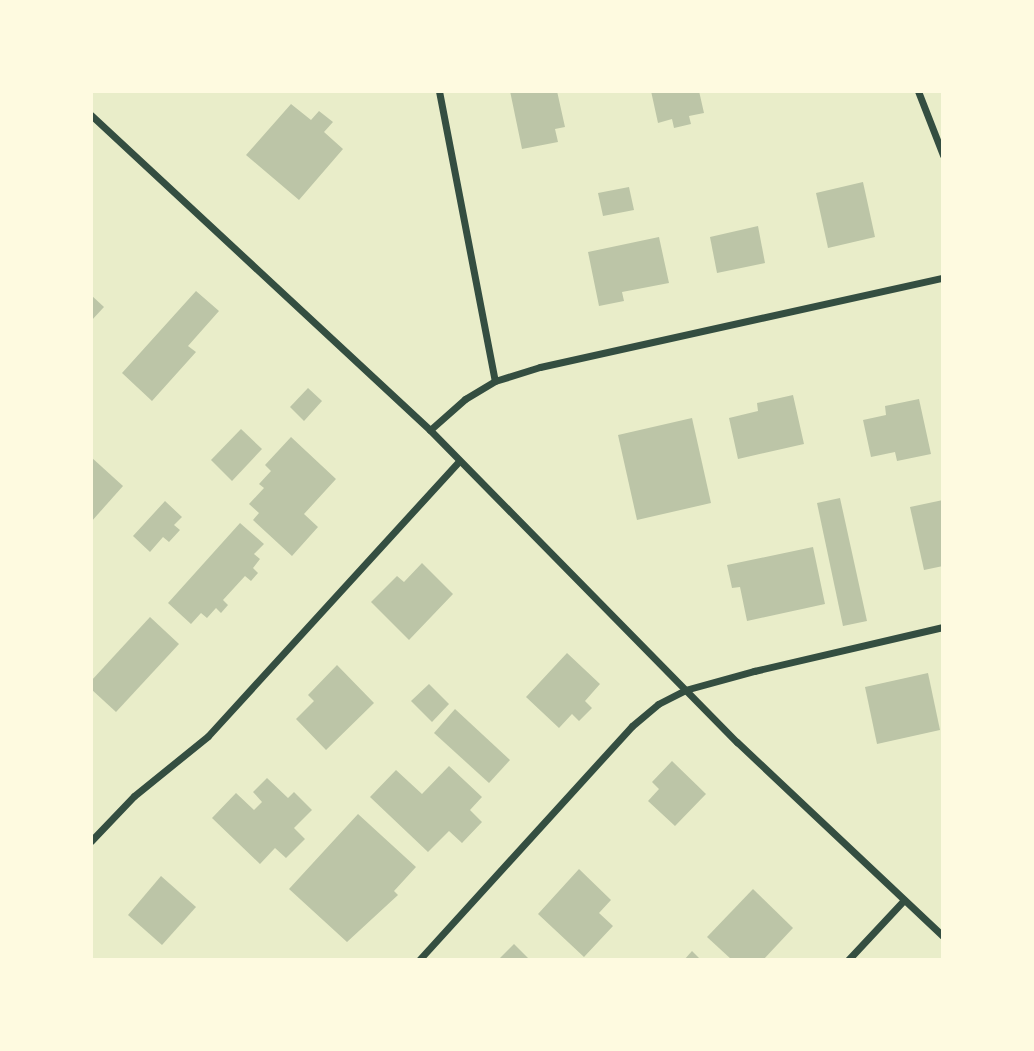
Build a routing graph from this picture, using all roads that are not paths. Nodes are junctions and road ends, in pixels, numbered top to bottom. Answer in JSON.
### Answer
{"nodes":[{"id":1,"x":439,"y":91,"type":"edge"},
{"id":2,"x":918,"y":91,"type":"edge"},
{"id":3,"x":91,"y":115,"type":"edge"},
{"id":4,"x":943,"y":155,"type":"edge"},
{"id":5,"x":943,"y":278,"type":"edge"},
{"id":6,"x":495,"y":381,"type":"junction"},
{"id":7,"x":430,"y":430,"type":"junction"},
{"id":8,"x":458,"y":462,"type":"junction"},
{"id":9,"x":943,"y":627,"type":"edge"},
{"id":10,"x":685,"y":690,"type":"junction"},
{"id":11,"x":91,"y":841,"type":"edge"},
{"id":12,"x":904,"y":900,"type":"junction"},
{"id":13,"x":943,"y":936,"type":"edge"},
{"id":14,"x":419,"y":960,"type":"edge"},
{"id":15,"x":848,"y":960,"type":"edge"}],
"edges":[{"from":1,"to":6,"type":"street"},
{"from":2,"to":4,"type":"street"},
{"from":3,"to":7,"type":"street"},
{"from":5,"to":6,"type":"street"},
{"from":6,"to":7,"type":"street"},
{"from":7,"to":8,"type":"street"},
{"from":8,"to":10,"type":"street"},
{"from":8,"to":11,"type":"street"},
{"from":9,"to":10,"type":"street"},
{"from":10,"to":12,"type":"street"},
{"from":10,"to":14,"type":"street"},
{"from":12,"to":13,"type":"street"},
{"from":12,"to":15,"type":"street"}]}
